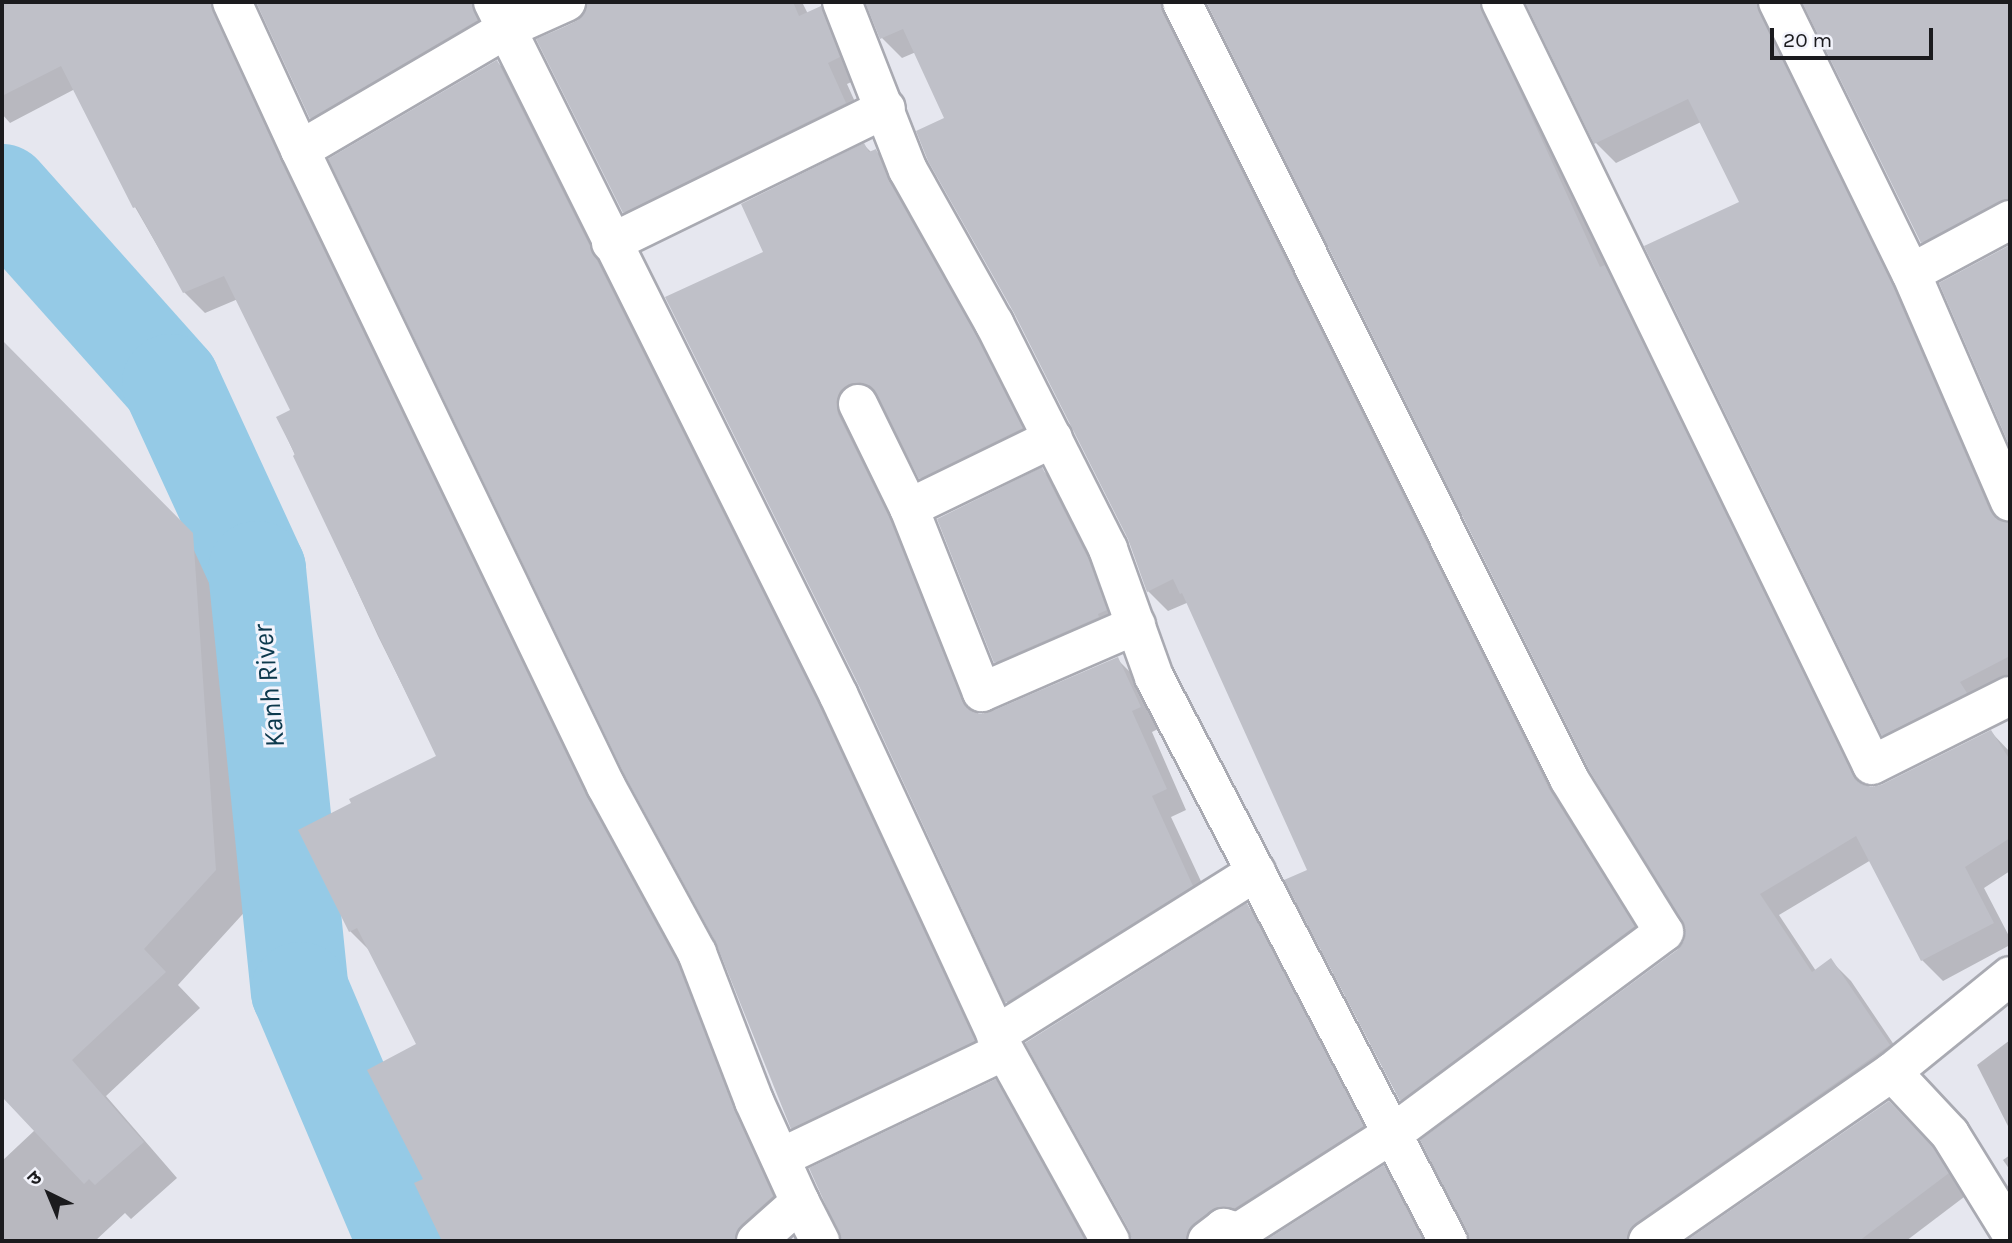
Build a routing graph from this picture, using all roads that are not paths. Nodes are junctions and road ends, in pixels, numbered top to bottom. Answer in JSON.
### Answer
{"nodes":[{"id":1,"x":232,"y":2,"type":"edge"},
{"id":2,"x":566,"y":2,"type":"edge"},
{"id":3,"x":842,"y":2,"type":"edge"},
{"id":4,"x":1182,"y":2,"type":"edge"},
{"id":5,"x":1501,"y":2,"type":"edge"},
{"id":6,"x":1778,"y":2,"type":"edge"},
{"id":7,"x":500,"y":15,"type":"edge"},
{"id":8,"x":886,"y":108,"type":"junction"},
{"id":9,"x":300,"y":150,"type":"junction"},
{"id":10,"x":2010,"y":220,"type":"edge"},
{"id":11,"x":611,"y":243,"type":"junction"},
{"id":12,"x":1911,"y":273,"type":"junction"},
{"id":13,"x":858,"y":404,"type":"dead end"},
{"id":14,"x":1053,"y":438,"type":"junction"},
{"id":15,"x":2010,"y":502,"type":"edge"},
{"id":16,"x":909,"y":508,"type":"junction"},
{"id":17,"x":1136,"y":625,"type":"junction"},
{"id":18,"x":2010,"y":696,"type":"edge"},
{"id":19,"x":1256,"y":872,"type":"junction"},
{"id":20,"x":2010,"y":976,"type":"edge"},
{"id":21,"x":1000,"y":1043,"type":"junction"},
{"id":22,"x":1892,"y":1072,"type":"junction"},
{"id":23,"x":1392,"y":1134,"type":"junction"},
{"id":24,"x":782,"y":1157,"type":"junction"},
{"id":25,"x":800,"y":1202,"type":"junction"},
{"id":26,"x":2010,"y":1231,"type":"edge"},
{"id":27,"x":756,"y":1241,"type":"edge"},
{"id":28,"x":820,"y":1241,"type":"edge"},
{"id":29,"x":1110,"y":1241,"type":"edge"},
{"id":30,"x":1207,"y":1241,"type":"edge"},
{"id":31,"x":1448,"y":1241,"type":"edge"},
{"id":32,"x":1648,"y":1241,"type":"edge"}],
"edges":[{"from":1,"to":9,"type":"street"},
{"from":2,"to":7,"type":"street"},
{"from":3,"to":8,"type":"street"},
{"from":4,"to":23,"type":"street"},
{"from":5,"to":18,"type":"street"},
{"from":6,"to":12,"type":"street"},
{"from":7,"to":9,"type":"street"},
{"from":7,"to":11,"type":"street"},
{"from":8,"to":11,"type":"street"},
{"from":8,"to":14,"type":"street"},
{"from":9,"to":24,"type":"street"},
{"from":10,"to":12,"type":"street"},
{"from":11,"to":21,"type":"street"},
{"from":12,"to":15,"type":"street"},
{"from":13,"to":16,"type":"street"},
{"from":14,"to":16,"type":"street"},
{"from":14,"to":17,"type":"street"},
{"from":16,"to":17,"type":"street"},
{"from":17,"to":19,"type":"street"},
{"from":19,"to":21,"type":"street"},
{"from":19,"to":23,"type":"street"},
{"from":20,"to":22,"type":"street"},
{"from":21,"to":24,"type":"street"},
{"from":21,"to":29,"type":"street"},
{"from":22,"to":26,"type":"street"},
{"from":22,"to":32,"type":"street"},
{"from":23,"to":30,"type":"street"},
{"from":23,"to":31,"type":"street"},
{"from":24,"to":25,"type":"street"},
{"from":25,"to":27,"type":"street"},
{"from":25,"to":28,"type":"street"}]}
